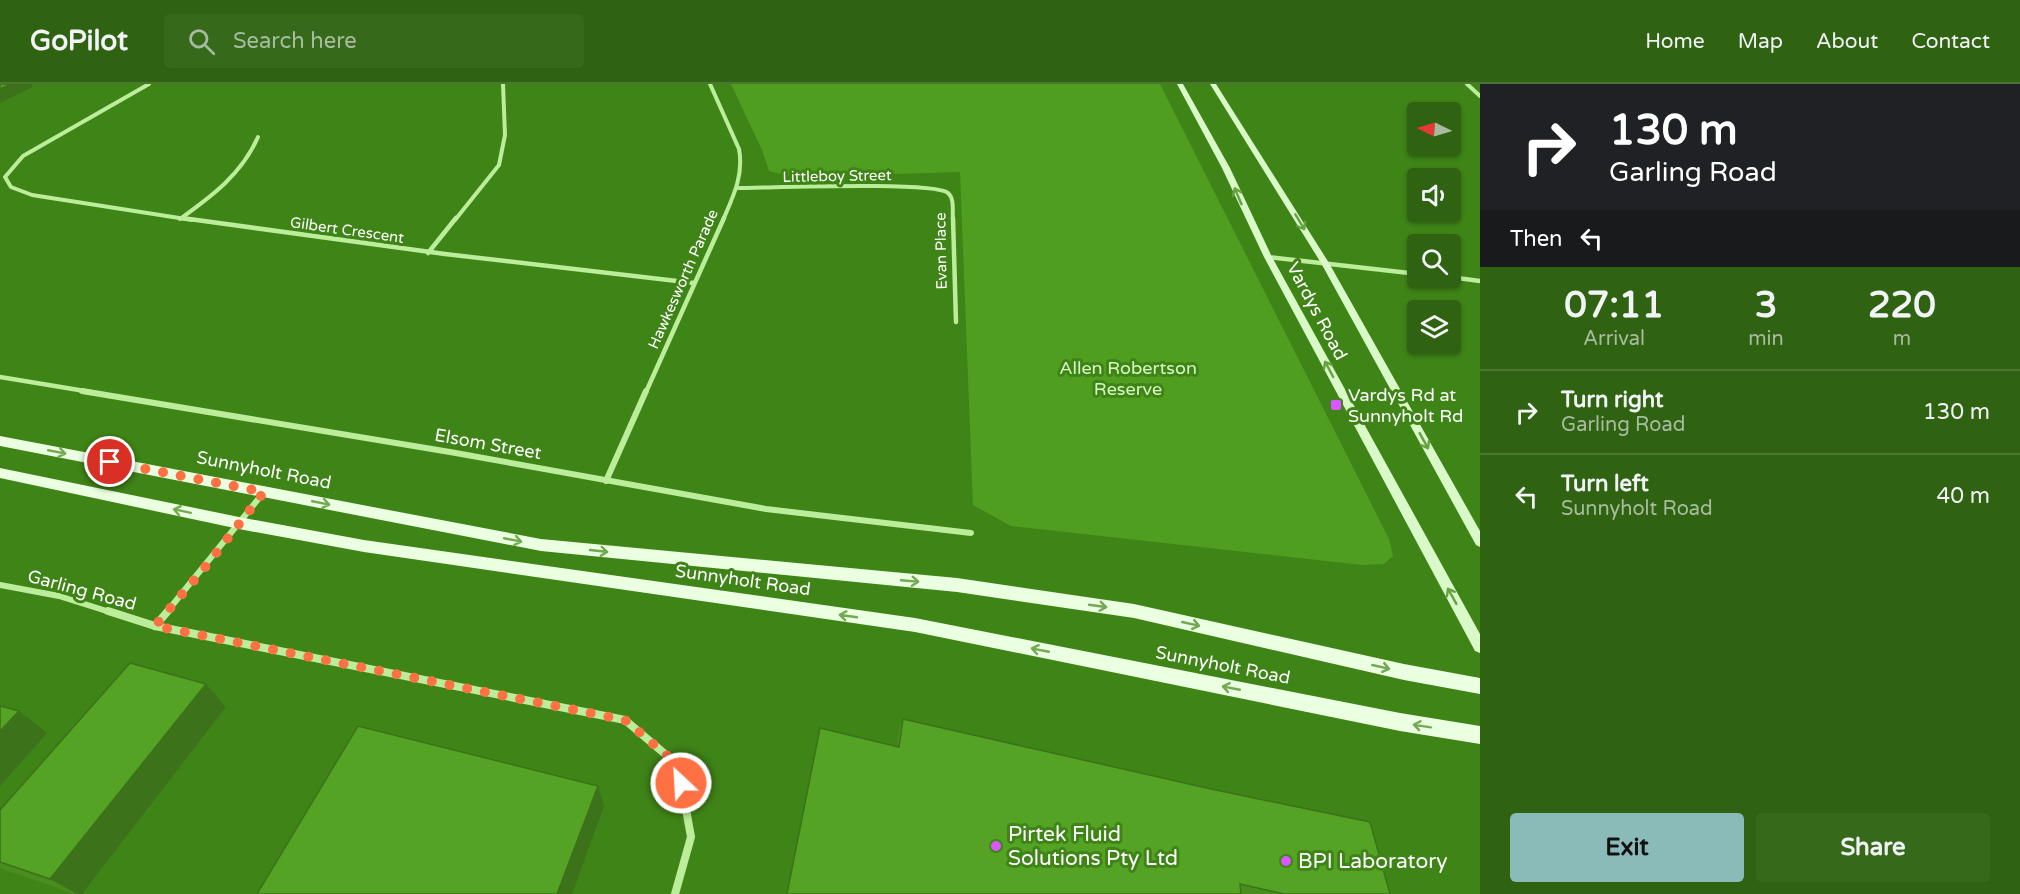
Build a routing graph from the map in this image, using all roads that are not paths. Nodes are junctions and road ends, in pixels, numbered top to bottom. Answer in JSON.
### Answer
{"nodes":[{"id":1,"x":149,"y":84,"type":"edge"},
{"id":2,"x":503,"y":84,"type":"edge"},
{"id":3,"x":710,"y":84,"type":"edge"},
{"id":4,"x":1180,"y":84,"type":"edge"},
{"id":5,"x":1214,"y":84,"type":"edge"},
{"id":6,"x":1467,"y":84,"type":"edge"},
{"id":7,"x":1480,"y":96,"type":"edge"},
{"id":8,"x":258,"y":137,"type":"dead end"},
{"id":9,"x":3,"y":178,"type":"edge"},
{"id":10,"x":737,"y":188,"type":"junction"},
{"id":11,"x":938,"y":188,"type":"joint"},
{"id":12,"x":180,"y":219,"type":"junction"},
{"id":13,"x":428,"y":253,"type":"junction"},
{"id":14,"x":1268,"y":257,"type":"junction"},
{"id":15,"x":1325,"y":263,"type":"junction"},
{"id":16,"x":1407,"y":272,"type":"edge"},
{"id":17,"x":1461,"y":279,"type":"edge"},
{"id":18,"x":1480,"y":281,"type":"edge"},
{"id":19,"x":694,"y":283,"type":"junction"},
{"id":20,"x":956,"y":322,"type":"dead end"},
{"id":21,"x":0,"y":377,"type":"edge"},
{"id":22,"x":0,"y":441,"type":"edge"},
{"id":23,"x":0,"y":473,"type":"edge"},
{"id":24,"x":606,"y":481,"type":"junction"},
{"id":25,"x":264,"y":492,"type":"junction"},
{"id":26,"x":239,"y":523,"type":"junction"},
{"id":27,"x":971,"y":533,"type":"dead end"},
{"id":28,"x":1480,"y":542,"type":"edge"},
{"id":29,"x":0,"y":585,"type":"edge"},
{"id":30,"x":155,"y":626,"type":"junction"},
{"id":31,"x":1480,"y":647,"type":"edge"},
{"id":32,"x":1480,"y":686,"type":"edge"},
{"id":33,"x":1480,"y":735,"type":"edge"},
{"id":34,"x":675,"y":894,"type":"edge"}],
"edges":[{"from":1,"to":9,"type":"street","name":"Gilbert Crescent"},
{"from":2,"to":13,"type":"street"},
{"from":3,"to":10,"type":"street","name":"Hawkesworth Parade"},
{"from":14,"to":4,"type":"main road","name":"Vardys Road","one_way":true},
{"from":5,"to":15,"type":"main road","name":"Vardys Road","one_way":true},
{"from":6,"to":7,"type":"street"},
{"from":8,"to":12,"type":"street"},
{"from":9,"to":12,"type":"street","name":"Gilbert Crescent"},
{"from":10,"to":11,"type":"street","name":"Littleboy Street"},
{"from":10,"to":19,"type":"street","name":"Hawkesworth Parade"},
{"from":11,"to":20,"type":"street","name":"Evan Place"},
{"from":12,"to":13,"type":"street","name":"Gilbert Crescent"},
{"from":13,"to":19,"type":"street","name":"Gilbert Crescent"},
{"from":14,"to":15,"type":"street"},
{"from":31,"to":14,"type":"main road","name":"Vardys Road","one_way":true},
{"from":15,"to":16,"type":"street"},
{"from":15,"to":28,"type":"main road","name":"Vardys Road","one_way":true},
{"from":17,"to":18,"type":"street"},
{"from":19,"to":24,"type":"street","name":"Hawkesworth Parade"},
{"from":21,"to":24,"type":"street","name":"Elsom Street"},
{"from":22,"to":25,"type":"main road","name":"Sunnyholt Road","one_way":true},
{"from":26,"to":23,"type":"main road","name":"Sunnyholt Road","one_way":true},
{"from":24,"to":27,"type":"street","name":"Elsom Street"},
{"from":25,"to":26,"type":"street","name":"Garling Road"},
{"from":25,"to":32,"type":"main road","name":"Sunnyholt Road","one_way":true},
{"from":26,"to":30,"type":"street","name":"Garling Road"},
{"from":33,"to":26,"type":"main road","name":"Sunnyholt Road","one_way":true},
{"from":29,"to":30,"type":"street","name":"Garling Road"},
{"from":30,"to":34,"type":"street","name":"Garling Road"}]}
